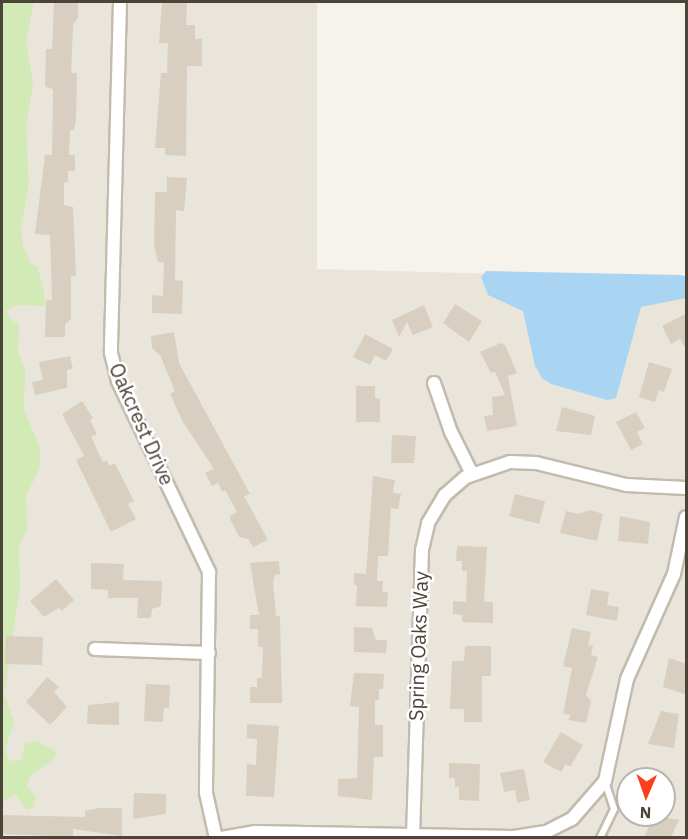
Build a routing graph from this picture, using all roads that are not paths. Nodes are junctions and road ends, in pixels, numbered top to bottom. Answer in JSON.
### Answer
{"nodes":[{"id":1,"x":120,"y":2,"type":"edge"},
{"id":2,"x":434,"y":383,"type":"dead end"},
{"id":3,"x":472,"y":474,"type":"junction"},
{"id":4,"x":687,"y":488,"type":"edge"},
{"id":5,"x":687,"y":517,"type":"edge"},
{"id":6,"x":95,"y":649,"type":"dead end"},
{"id":7,"x":209,"y":653,"type":"junction"},
{"id":8,"x":605,"y":781,"type":"junction"},
{"id":9,"x":542,"y":835,"type":"edge"},
{"id":10,"x":413,"y":836,"type":"junction"},
{"id":11,"x":216,"y":837,"type":"edge"},
{"id":12,"x":221,"y":837,"type":"edge"},
{"id":13,"x":600,"y":837,"type":"edge"}],
"edges":[{"from":1,"to":7,"type":"street","name":"Oakcrest Drive"},
{"from":2,"to":3,"type":"street"},
{"from":3,"to":4,"type":"street","name":"Spring Oaks Way"},
{"from":3,"to":10,"type":"street","name":"Spring Oaks Way"},
{"from":5,"to":8,"type":"street"},
{"from":6,"to":7,"type":"street"},
{"from":7,"to":11,"type":"street","name":"Oakcrest Drive"},
{"from":8,"to":9,"type":"street"},
{"from":8,"to":13,"type":"lane"},
{"from":9,"to":10,"type":"street"},
{"from":10,"to":12,"type":"street"}]}
